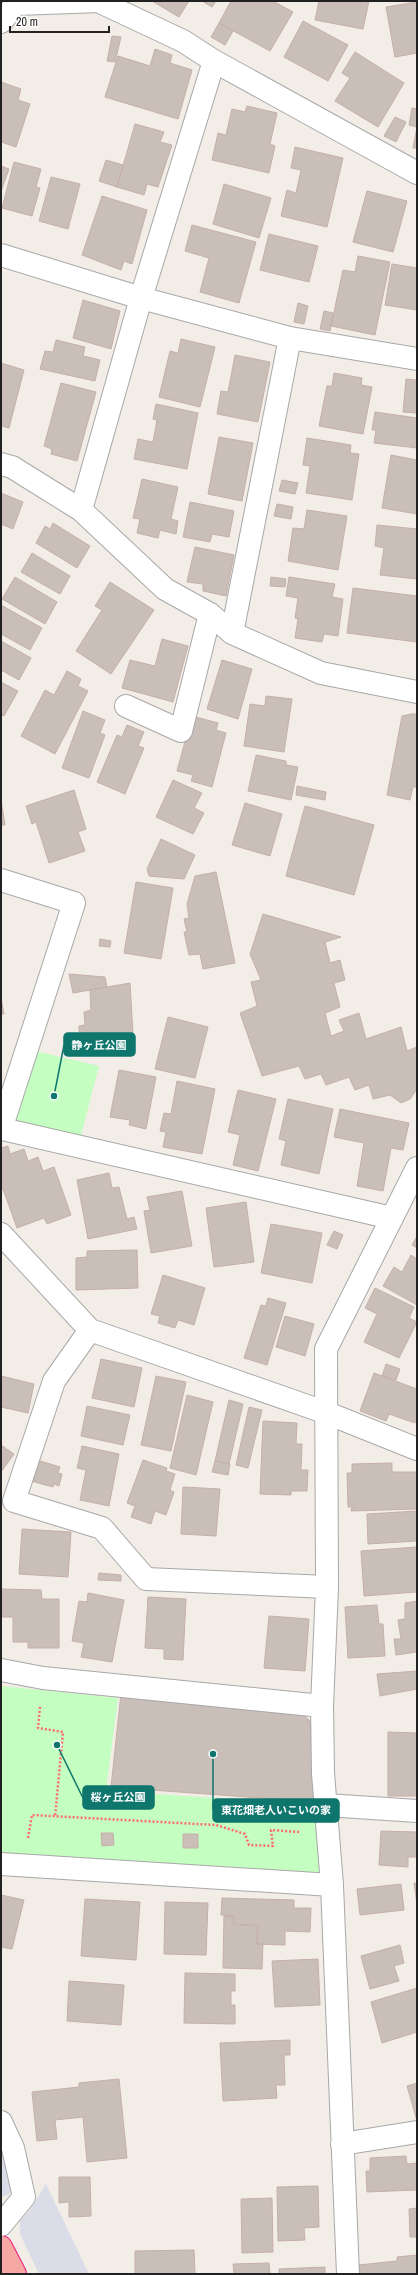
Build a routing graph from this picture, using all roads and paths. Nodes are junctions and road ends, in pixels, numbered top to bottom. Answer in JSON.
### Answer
{"nodes":[{"id":1,"x":100,"y":1,"type":"edge"},
{"id":2,"x":1,"y":22,"type":"edge"},
{"id":3,"x":214,"y":61,"type":"junction"},
{"id":4,"x":417,"y":172,"type":"edge"},
{"id":5,"x":1,"y":255,"type":"edge"},
{"id":6,"x":141,"y":298,"type":"junction"},
{"id":7,"x":290,"y":338,"type":"junction"},
{"id":8,"x":417,"y":360,"type":"edge"},
{"id":9,"x":1,"y":464,"type":"edge"},
{"id":10,"x":81,"y":510,"type":"junction"},
{"id":11,"x":210,"y":614,"type":"junction"},
{"id":12,"x":232,"y":633,"type":"junction"},
{"id":13,"x":417,"y":692,"type":"edge"},
{"id":14,"x":126,"y":706,"type":"dead end"},
{"id":15,"x":1,"y":880,"type":"edge"},
{"id":16,"x":1,"y":1129,"type":"edge"},
{"id":17,"x":417,"y":1168,"type":"edge"},
{"id":18,"x":392,"y":1218,"type":"junction"},
{"id":19,"x":1,"y":1234,"type":"edge"},
{"id":20,"x":90,"y":1330,"type":"junction"},
{"id":21,"x":326,"y":1413,"type":"junction"},
{"id":22,"x":417,"y":1449,"type":"edge"},
{"id":23,"x":327,"y":1587,"type":"junction"},
{"id":24,"x":1,"y":1670,"type":"edge"},
{"id":25,"x":43,"y":1678,"type":"junction"},
{"id":26,"x":322,"y":1706,"type":"junction"},
{"id":27,"x":326,"y":1805,"type":"junction"},
{"id":28,"x":417,"y":1811,"type":"edge"},
{"id":29,"x":55,"y":1817,"type":"junction"},
{"id":30,"x":329,"y":1834,"type":"junction"},
{"id":31,"x":1,"y":1864,"type":"edge"},
{"id":32,"x":24,"y":1866,"type":"junction"},
{"id":33,"x":332,"y":1885,"type":"junction"},
{"id":34,"x":1,"y":2122,"type":"edge"},
{"id":35,"x":417,"y":2132,"type":"edge"},
{"id":36,"x":342,"y":2144,"type":"junction"},
{"id":37,"x":1,"y":2225,"type":"edge"},
{"id":38,"x":1,"y":2247,"type":"edge"},
{"id":39,"x":15,"y":2274,"type":"edge"},
{"id":40,"x":348,"y":2274,"type":"edge"}],
"edges":[{"from":1,"to":2,"type":"street"},
{"from":1,"to":3,"type":"street"},
{"from":3,"to":4,"type":"street"},
{"from":3,"to":6,"type":"street"},
{"from":5,"to":6,"type":"street"},
{"from":6,"to":7,"type":"street"},
{"from":6,"to":10,"type":"street"},
{"from":7,"to":8,"type":"street"},
{"from":7,"to":12,"type":"street"},
{"from":9,"to":10,"type":"street"},
{"from":10,"to":11,"type":"street"},
{"from":11,"to":12,"type":"street"},
{"from":11,"to":14,"type":"street"},
{"from":12,"to":13,"type":"street"},
{"from":15,"to":16,"type":"street"},
{"from":16,"to":18,"type":"street"},
{"from":17,"to":18,"type":"street"},
{"from":18,"to":21,"type":"street"},
{"from":19,"to":20,"type":"street"},
{"from":20,"to":21,"type":"street"},
{"from":20,"to":23,"type":"street"},
{"from":21,"to":22,"type":"street"},
{"from":21,"to":23,"type":"street"},
{"from":23,"to":26,"type":"street"},
{"from":24,"to":25,"type":"street"},
{"from":25,"to":26,"type":"street"},
{"from":25,"to":29,"type":"path"},
{"from":26,"to":27,"type":"street"},
{"from":27,"to":28,"type":"street"},
{"from":27,"to":30,"type":"street"},
{"from":29,"to":30,"type":"path"},
{"from":29,"to":32,"type":"path"},
{"from":30,"to":33,"type":"street"},
{"from":31,"to":32,"type":"street"},
{"from":32,"to":33,"type":"street"},
{"from":33,"to":36,"type":"street"},
{"from":34,"to":37,"type":"street"},
{"from":35,"to":36,"type":"street"},
{"from":36,"to":40,"type":"street"},
{"from":38,"to":39,"type":"highway"}]}
